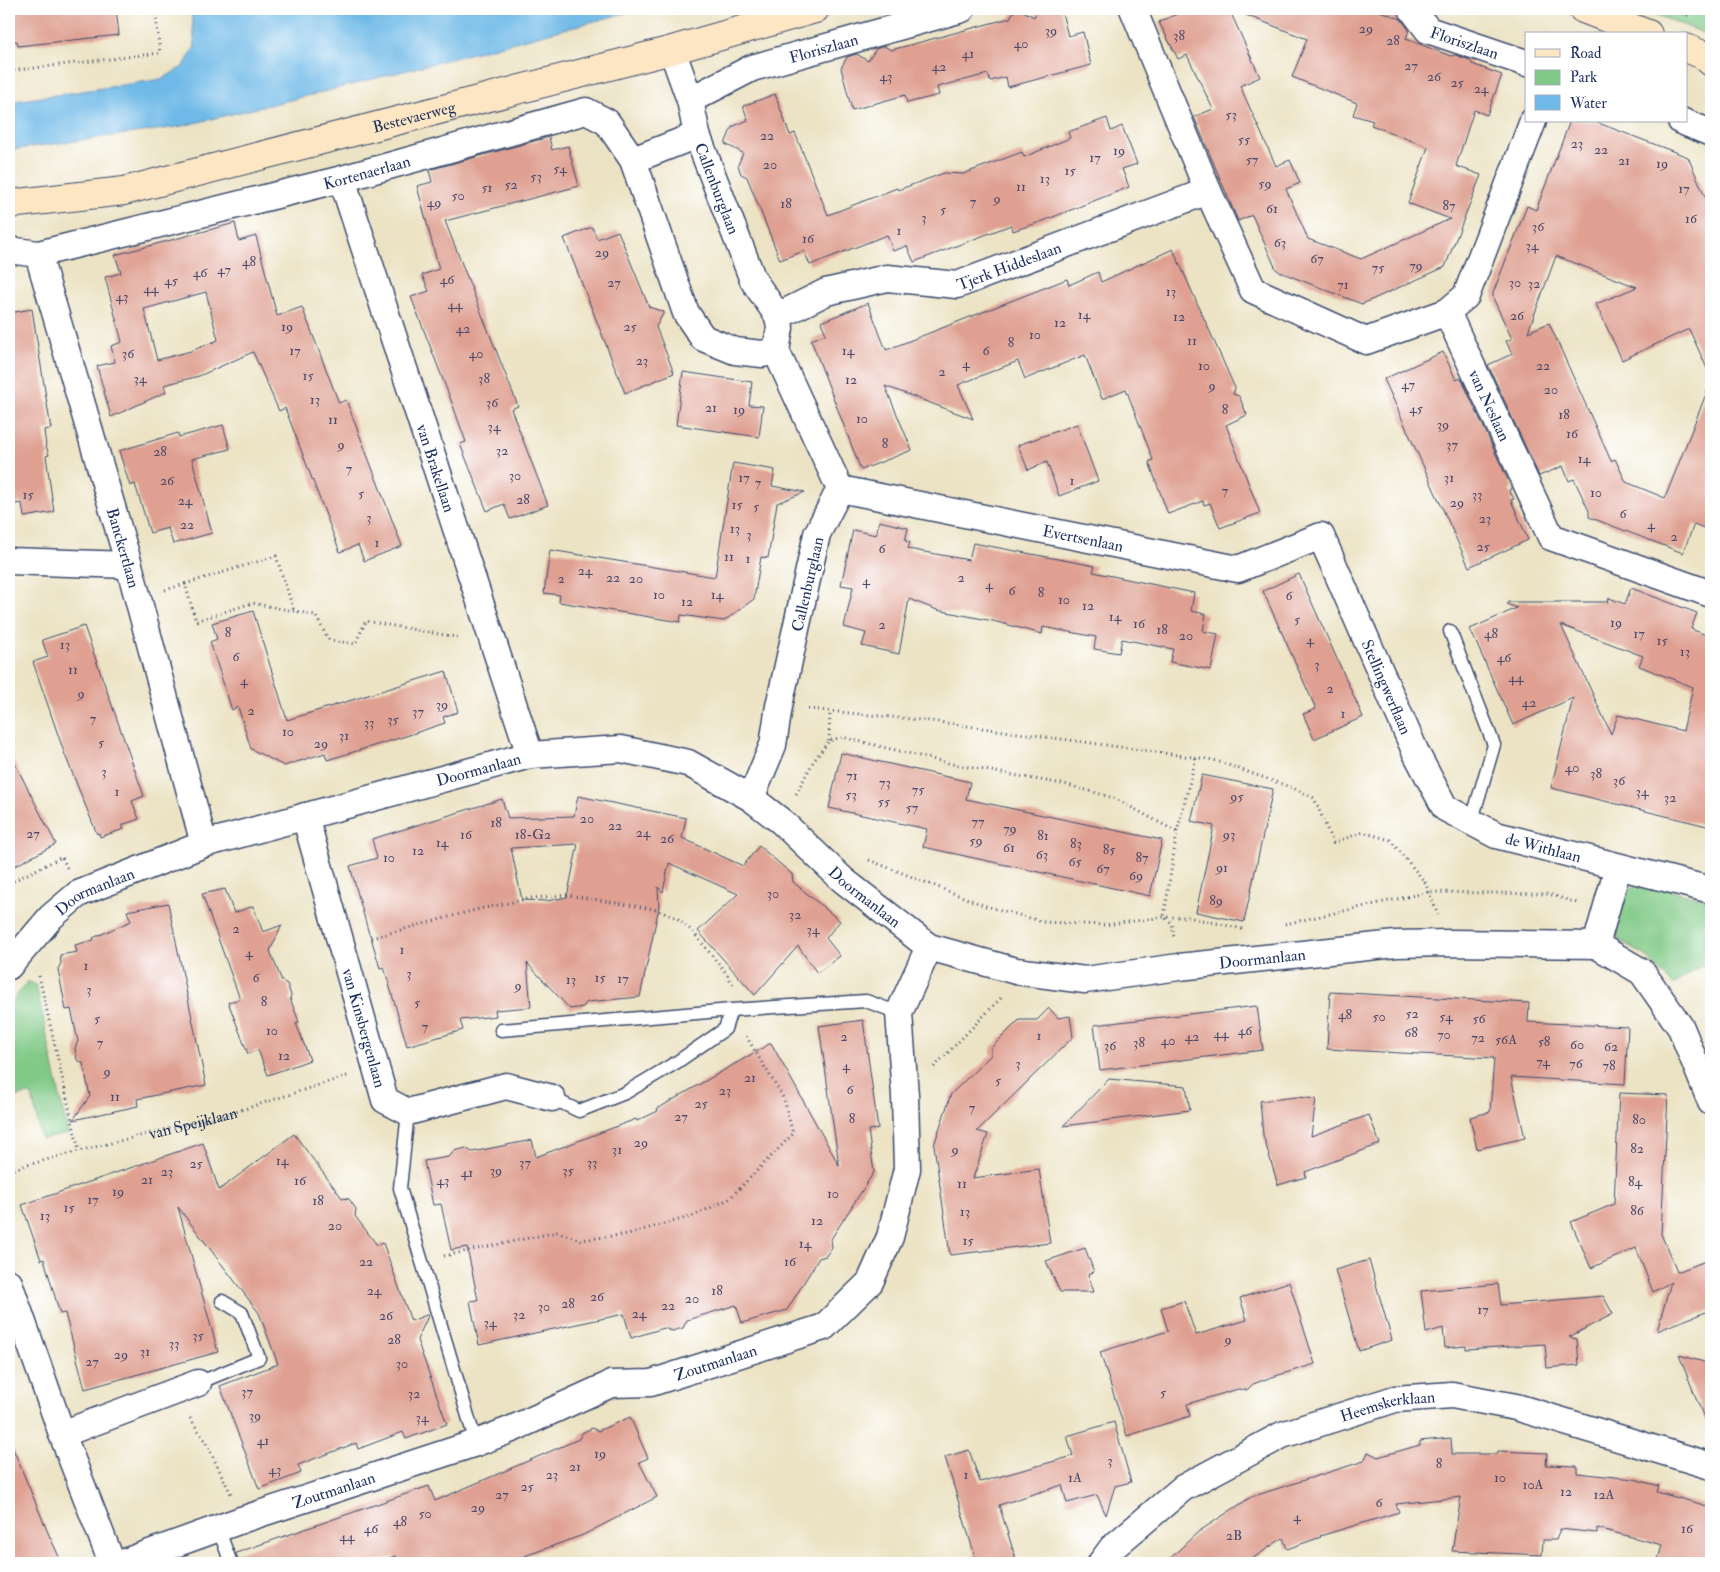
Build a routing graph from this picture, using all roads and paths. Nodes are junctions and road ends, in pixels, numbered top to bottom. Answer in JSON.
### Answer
{"nodes":[{"id":1,"x":155,"y":9,"type":"edge"},
{"id":2,"x":815,"y":9,"type":"edge"},
{"id":3,"x":962,"y":9,"type":"edge"},
{"id":4,"x":1133,"y":9,"type":"edge"},
{"id":5,"x":1412,"y":9,"type":"edge"},
{"id":6,"x":1583,"y":9,"type":"edge"},
{"id":7,"x":1643,"y":32,"type":"edge"},
{"id":8,"x":1688,"y":49,"type":"edge"},
{"id":9,"x":672,"y":50,"type":"junction"},
{"id":10,"x":1711,"y":62,"type":"edge"},
{"id":11,"x":1525,"y":63,"type":"edge"},
{"id":12,"x":9,"y":71,"type":"edge"},
{"id":13,"x":690,"y":100,"type":"junction"},
{"id":14,"x":1533,"y":122,"type":"edge"},
{"id":15,"x":1682,"y":122,"type":"edge"},
{"id":16,"x":1711,"y":134,"type":"edge"},
{"id":17,"x":697,"y":135,"type":"junction"},
{"id":18,"x":633,"y":160,"type":"junction"},
{"id":19,"x":342,"y":179,"type":"junction"},
{"id":20,"x":1208,"y":191,"type":"junction"},
{"id":21,"x":9,"y":204,"type":"edge"},
{"id":22,"x":9,"y":250,"type":"edge"},
{"id":23,"x":38,"y":254,"type":"junction"},
{"id":24,"x":1447,"y":312,"type":"junction"},
{"id":25,"x":778,"y":316,"type":"junction"},
{"id":26,"x":776,"y":351,"type":"junction"},
{"id":27,"x":840,"y":489,"type":"junction"},
{"id":28,"x":1320,"y":536,"type":"joint"},
{"id":29,"x":9,"y":561,"type":"edge"},
{"id":30,"x":129,"y":566,"type":"junction"},
{"id":31,"x":185,"y":584,"type":"junction"},
{"id":32,"x":1711,"y":594,"type":"edge"},
{"id":33,"x":137,"y":598,"type":"junction"},
{"id":34,"x":294,"y":611,"type":"junction"},
{"id":35,"x":1450,"y":631,"type":"dead end"},
{"id":36,"x":494,"y":643,"type":"junction"},
{"id":37,"x":779,"y":706,"type":"junction"},
{"id":38,"x":830,"y":711,"type":"junction"},
{"id":39,"x":829,"y":741,"type":"junction"},
{"id":40,"x":530,"y":756,"type":"junction"},
{"id":41,"x":1196,"y":758,"type":"junction"},
{"id":42,"x":750,"y":798,"type":"junction"},
{"id":43,"x":305,"y":816,"type":"junction"},
{"id":44,"x":782,"y":822,"type":"junction"},
{"id":45,"x":1471,"y":823,"type":"junction"},
{"id":46,"x":1177,"y":832,"type":"junction"},
{"id":47,"x":204,"y":844,"type":"junction"},
{"id":48,"x":1618,"y":867,"type":"junction"},
{"id":49,"x":843,"y":880,"type":"junction"},
{"id":50,"x":9,"y":883,"type":"edge"},
{"id":51,"x":1711,"y":890,"type":"edge"},
{"id":52,"x":1429,"y":892,"type":"junction"},
{"id":53,"x":78,"y":894,"type":"junction"},
{"id":54,"x":1606,"y":913,"type":"junction"},
{"id":55,"x":1164,"y":918,"type":"junction"},
{"id":56,"x":1280,"y":925,"type":"dead end"},
{"id":57,"x":1243,"y":929,"type":"dead end"},
{"id":58,"x":28,"y":943,"type":"junction"},
{"id":59,"x":1450,"y":943,"type":"junction"},
{"id":60,"x":1596,"y":945,"type":"junction"},
{"id":61,"x":341,"y":946,"type":"junction"},
{"id":62,"x":929,"y":947,"type":"junction"},
{"id":63,"x":9,"y":966,"type":"edge"},
{"id":64,"x":1179,"y":967,"type":"junction"},
{"id":65,"x":1016,"y":971,"type":"junction"},
{"id":66,"x":746,"y":1009,"type":"junction"},
{"id":67,"x":732,"y":1010,"type":"junction"},
{"id":68,"x":899,"y":1013,"type":"junction"},
{"id":69,"x":501,"y":1030,"type":"dead end"},
{"id":70,"x":375,"y":1067,"type":"junction"},
{"id":71,"x":905,"y":1096,"type":"junction"},
{"id":72,"x":552,"y":1098,"type":"joint"},
{"id":73,"x":1711,"y":1102,"type":"edge"},
{"id":74,"x":408,"y":1112,"type":"junction"},
{"id":75,"x":79,"y":1151,"type":"junction"},
{"id":76,"x":9,"y":1170,"type":"edge"},
{"id":77,"x":422,"y":1261,"type":"junction"},
{"id":78,"x":9,"y":1283,"type":"edge"},
{"id":79,"x":222,"y":1301,"type":"dead end"},
{"id":80,"x":198,"y":1383,"type":"joint"},
{"id":81,"x":172,"y":1393,"type":"junction"},
{"id":82,"x":62,"y":1434,"type":"junction"},
{"id":83,"x":476,"y":1443,"type":"junction"},
{"id":84,"x":1711,"y":1466,"type":"edge"},
{"id":85,"x":244,"y":1519,"type":"junction"},
{"id":86,"x":218,"y":1528,"type":"junction"},
{"id":87,"x":112,"y":1563,"type":"edge"},
{"id":88,"x":122,"y":1563,"type":"edge"},
{"id":89,"x":231,"y":1563,"type":"edge"},
{"id":90,"x":1101,"y":1563,"type":"edge"}],
"edges":[{"from":1,"to":12,"type":"path"},
{"from":2,"to":9,"type":"street","name":"Bestevaerweg"},
{"from":3,"to":13,"type":"street","name":"Floriszlaan"},
{"from":4,"to":20,"type":"street"},
{"from":5,"to":11,"type":"street","name":"Floriszlaan"},
{"from":6,"to":7,"type":"street"},
{"from":8,"to":10,"type":"street"},
{"from":9,"to":13,"type":"street","name":"Callenburglaan"},
{"from":9,"to":21,"type":"street","name":"Bestevaerweg"},
{"from":13,"to":17,"type":"street","name":"Callenburglaan"},
{"from":14,"to":24,"type":"street"},
{"from":15,"to":16,"type":"street"},
{"from":17,"to":18,"type":"street"},
{"from":17,"to":25,"type":"street","name":"Callenburglaan"},
{"from":18,"to":19,"type":"street","name":"Kortenaerlaan"},
{"from":18,"to":26,"type":"street"},
{"from":19,"to":23,"type":"street","name":"Kortenaerlaan"},
{"from":19,"to":36,"type":"street","name":"van Brakellaan"},
{"from":20,"to":24,"type":"street"},
{"from":20,"to":25,"type":"street","name":"Tjerk Hiddeslaan"},
{"from":22,"to":23,"type":"street","name":"Kortenaerlaan"},
{"from":23,"to":30,"type":"street","name":"Banckertlaan"},
{"from":24,"to":32,"type":"street","name":"van Neslaan"},
{"from":25,"to":26,"type":"street"},
{"from":26,"to":27,"type":"street"},
{"from":27,"to":28,"type":"street","name":"Evertsenlaan"},
{"from":27,"to":37,"type":"street","name":"Callenburglaan"},
{"from":28,"to":45,"type":"street","name":"Stellingwerflaan"},
{"from":29,"to":30,"type":"street"},
{"from":30,"to":33,"type":"street","name":"Banckertlaan"},
{"from":31,"to":33,"type":"path"},
{"from":31,"to":34,"type":"path"},
{"from":31,"to":34,"type":"path"},
{"from":33,"to":47,"type":"street","name":"Banckertlaan"},
{"from":34,"to":36,"type":"path"},
{"from":35,"to":45,"type":"lane"},
{"from":36,"to":40,"type":"street","name":"van Brakellaan"},
{"from":37,"to":38,"type":"path"},
{"from":37,"to":42,"type":"street","name":"Callenburglaan"},
{"from":38,"to":39,"type":"path"},
{"from":38,"to":41,"type":"path"},
{"from":39,"to":44,"type":"path"},
{"from":39,"to":46,"type":"path"},
{"from":40,"to":42,"type":"street","name":"Doormanlaan"},
{"from":40,"to":43,"type":"street","name":"Doormanlaan"},
{"from":41,"to":46,"type":"path"},
{"from":41,"to":52,"type":"path"},
{"from":42,"to":44,"type":"street","name":"Doormanlaan"},
{"from":43,"to":47,"type":"street","name":"Doormanlaan"},
{"from":43,"to":61,"type":"street","name":"van Kinsbergenlaan"},
{"from":44,"to":49,"type":"street","name":"Doormanlaan"},
{"from":45,"to":48,"type":"street","name":"de Withlaan"},
{"from":46,"to":55,"type":"path"},
{"from":47,"to":53,"type":"street","name":"Doormanlaan"},
{"from":48,"to":51,"type":"street","name":"de Withlaan"},
{"from":48,"to":54,"type":"street"},
{"from":49,"to":55,"type":"path"},
{"from":49,"to":62,"type":"street","name":"Doormanlaan"},
{"from":50,"to":53,"type":"path"},
{"from":52,"to":54,"type":"path"},
{"from":52,"to":56,"type":"path"},
{"from":52,"to":59,"type":"path"},
{"from":53,"to":58,"type":"street","name":"Doormanlaan"},
{"from":54,"to":60,"type":"street"},
{"from":55,"to":57,"type":"path"},
{"from":55,"to":64,"type":"path"},
{"from":58,"to":63,"type":"street","name":"Doormanlaan"},
{"from":58,"to":75,"type":"path"},
{"from":59,"to":60,"type":"street","name":"Doormanlaan"},
{"from":59,"to":64,"type":"street","name":"Doormanlaan"},
{"from":60,"to":73,"type":"street","name":"Doormanlaan"},
{"from":61,"to":66,"type":"path"},
{"from":61,"to":70,"type":"street","name":"van Kinsbergenlaan"},
{"from":62,"to":65,"type":"street","name":"Doormanlaan"},
{"from":62,"to":68,"type":"street","name":"Zoutmanlaan"},
{"from":64,"to":65,"type":"street","name":"Doormanlaan"},
{"from":65,"to":71,"type":"path"},
{"from":66,"to":67,"type":"lane"},
{"from":66,"to":68,"type":"lane"},
{"from":67,"to":69,"type":"lane"},
{"from":67,"to":72,"type":"lane"},
{"from":67,"to":77,"type":"path"},
{"from":68,"to":71,"type":"street","name":"Zoutmanlaan"},
{"from":70,"to":74,"type":"street","name":"van Kinsbergenlaan"},
{"from":70,"to":75,"type":"path","name":"van Speijklaan"},
{"from":71,"to":83,"type":"street","name":"Zoutmanlaan"},
{"from":72,"to":74,"type":"street"},
{"from":74,"to":77,"type":"lane"},
{"from":75,"to":76,"type":"path","name":"van Speijklaan"},
{"from":77,"to":83,"type":"lane"},
{"from":78,"to":82,"type":"street"},
{"from":79,"to":80,"type":"lane"},
{"from":80,"to":81,"type":"street"},
{"from":81,"to":82,"type":"street"},
{"from":81,"to":85,"type":"path"},
{"from":82,"to":87,"type":"street"},
{"from":83,"to":85,"type":"street","name":"Zoutmanlaan"},
{"from":84,"to":90,"type":"street","name":"Heemskerklaan"},
{"from":85,"to":86,"type":"street","name":"Zoutmanlaan"},
{"from":86,"to":88,"type":"street"},
{"from":86,"to":89,"type":"lane"}]}
